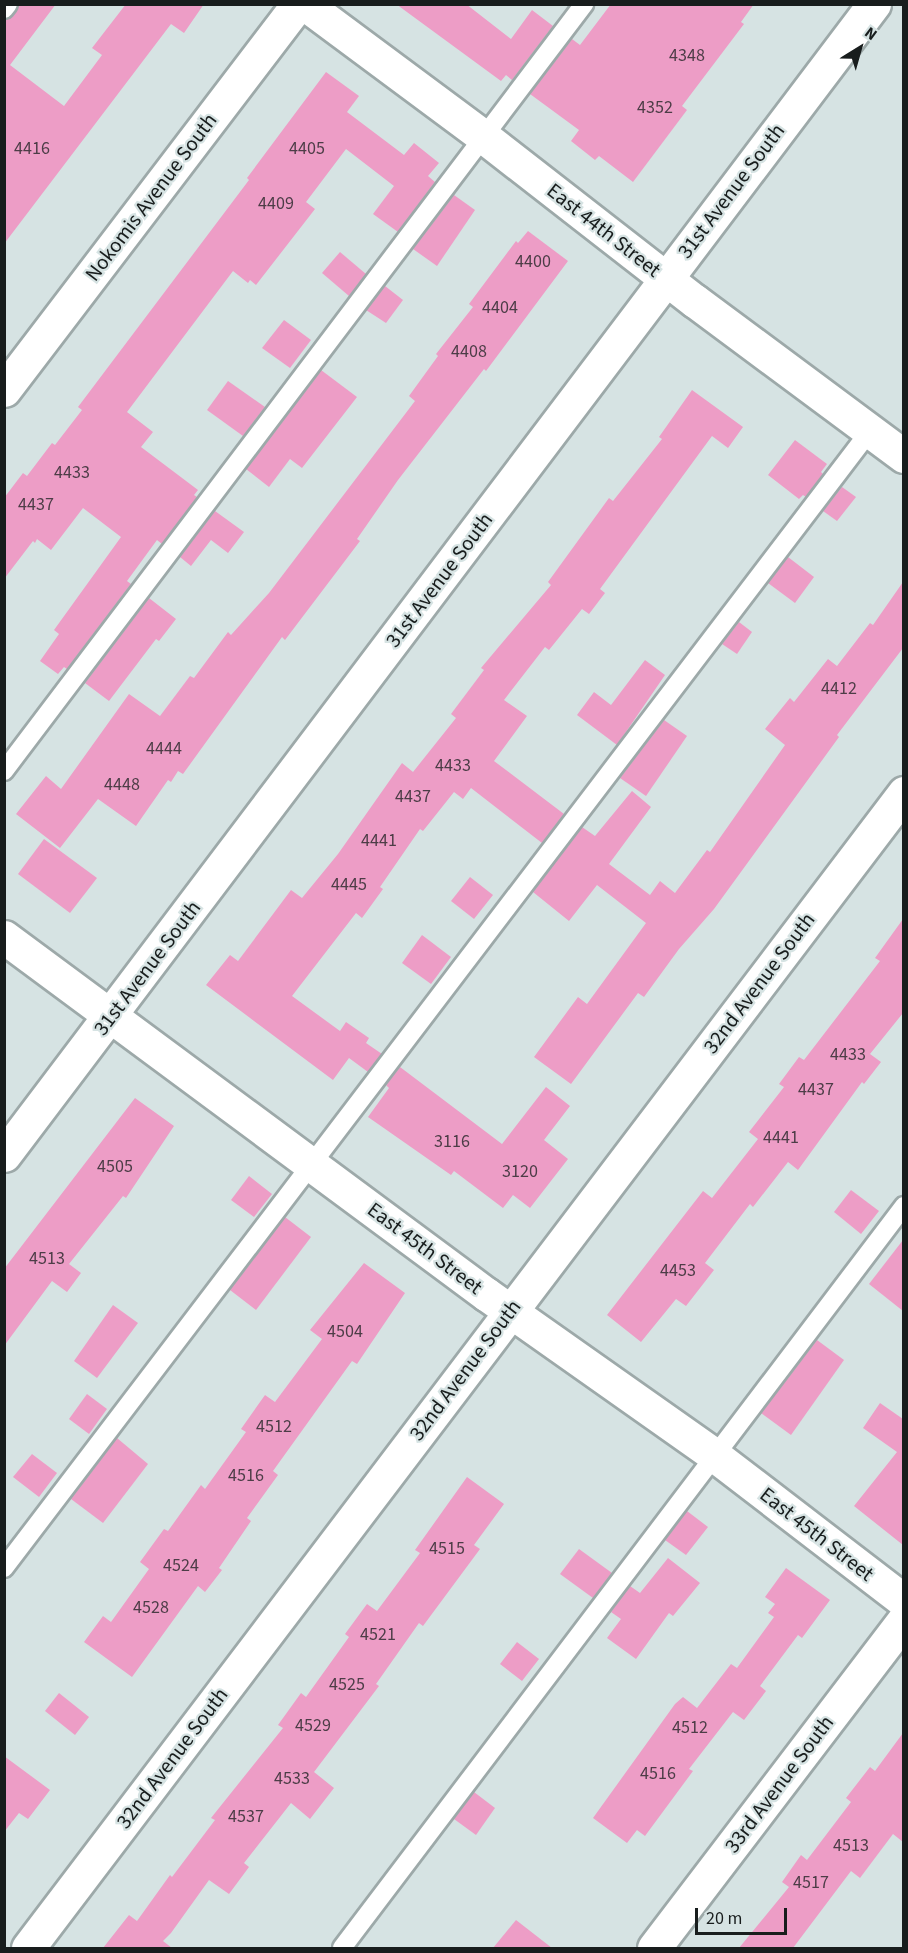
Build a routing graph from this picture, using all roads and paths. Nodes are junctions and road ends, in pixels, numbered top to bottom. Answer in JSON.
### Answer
{"nodes":[{"id":1,"x":8,"y":4,"type":"edge"},
{"id":2,"x":298,"y":4,"type":"edge"},
{"id":3,"x":304,"y":4,"type":"edge"},
{"id":4,"x":584,"y":4,"type":"edge"},
{"id":5,"x":874,"y":4,"type":"edge"},
{"id":6,"x":4,"y":9,"type":"edge"},
{"id":7,"x":484,"y":136,"type":"junction"},
{"id":8,"x":665,"y":278,"type":"junction"},
{"id":9,"x":4,"y":390,"type":"edge"},
{"id":10,"x":870,"y":431,"type":"junction"},
{"id":11,"x":903,"y":456,"type":"edge"},
{"id":12,"x":4,"y":771,"type":"edge"},
{"id":13,"x":903,"y":793,"type":"edge"},
{"id":14,"x":4,"y":937,"type":"edge"},
{"id":15,"x":110,"y":1017,"type":"junction"},
{"id":16,"x":4,"y":1155,"type":"edge"},
{"id":17,"x":311,"y":1163,"type":"junction"},
{"id":18,"x":903,"y":1206,"type":"edge"},
{"id":19,"x":510,"y":1310,"type":"junction"},
{"id":20,"x":714,"y":1455,"type":"junction"},
{"id":21,"x":4,"y":1568,"type":"edge"},
{"id":22,"x":903,"y":1600,"type":"edge"},
{"id":23,"x":903,"y":1620,"type":"edge"},
{"id":24,"x":28,"y":1948,"type":"edge"},
{"id":25,"x":342,"y":1948,"type":"edge"},
{"id":26,"x":654,"y":1948,"type":"edge"}],
"edges":[{"from":1,"to":6,"type":"lane"},
{"from":2,"to":9,"type":"street","name":"Nokomis Avenue South"},
{"from":3,"to":7,"type":"street","name":"East 44th Street"},
{"from":4,"to":7,"type":"lane"},
{"from":5,"to":8,"type":"street","name":"31st Avenue South"},
{"from":7,"to":8,"type":"street","name":"East 44th Street"},
{"from":7,"to":12,"type":"lane"},
{"from":8,"to":10,"type":"street","name":"East 44th Street"},
{"from":8,"to":15,"type":"street","name":"31st Avenue South"},
{"from":10,"to":11,"type":"street","name":"East 44th Street"},
{"from":10,"to":17,"type":"lane"},
{"from":13,"to":19,"type":"street","name":"32nd Avenue South"},
{"from":14,"to":15,"type":"street","name":"East 45th Street"},
{"from":15,"to":16,"type":"street","name":"31st Avenue South"},
{"from":15,"to":17,"type":"street","name":"East 45th Street"},
{"from":17,"to":19,"type":"street","name":"East 45th Street"},
{"from":17,"to":21,"type":"lane"},
{"from":18,"to":20,"type":"lane"},
{"from":19,"to":20,"type":"street","name":"East 45th Street"},
{"from":19,"to":24,"type":"street","name":"32nd Avenue South"},
{"from":20,"to":22,"type":"street","name":"East 45th Street"},
{"from":20,"to":25,"type":"lane"},
{"from":23,"to":26,"type":"street","name":"33rd Avenue South"}]}
